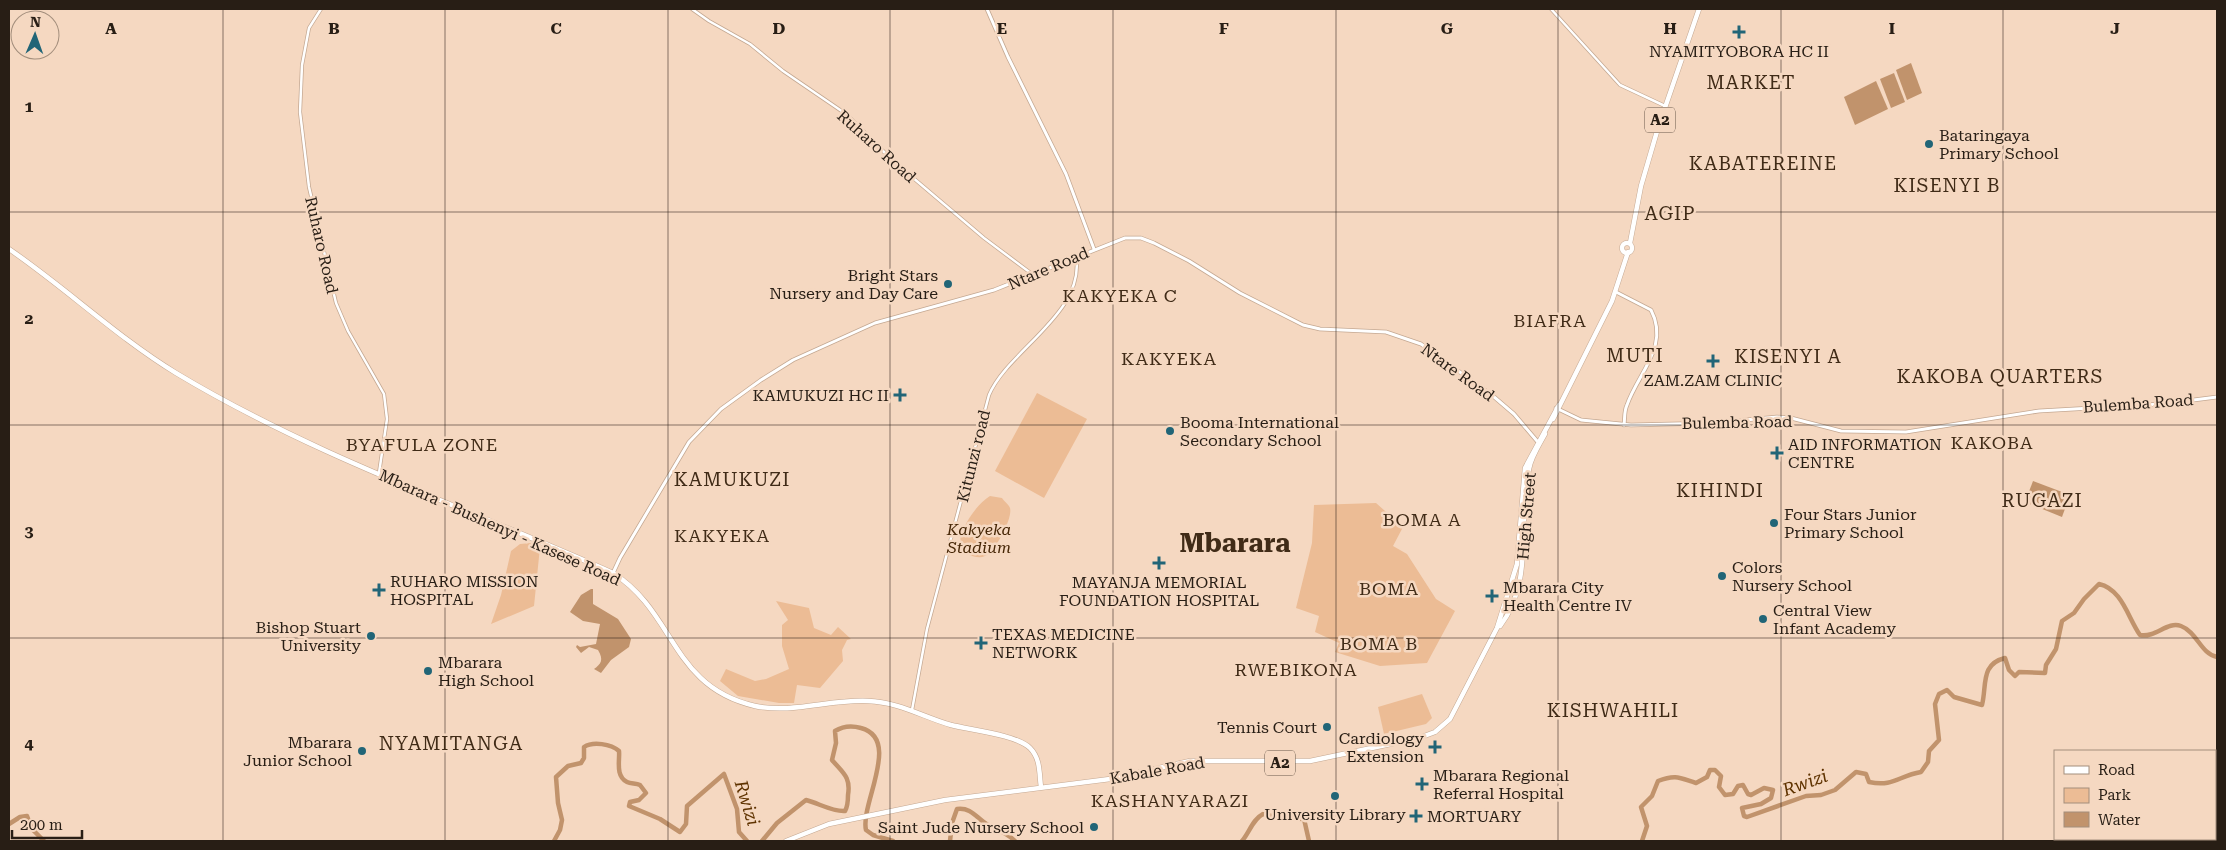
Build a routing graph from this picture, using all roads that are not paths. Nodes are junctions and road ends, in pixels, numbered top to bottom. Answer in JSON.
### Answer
{"nodes":[{"id":1,"x":321,"y":9,"type":"edge"},
{"id":2,"x":692,"y":9,"type":"edge"},
{"id":3,"x":987,"y":9,"type":"edge"},
{"id":4,"x":1551,"y":9,"type":"edge"},
{"id":5,"x":1699,"y":9,"type":"edge"},
{"id":6,"x":1665,"y":106,"type":"junction"},
{"id":7,"x":1627,"y":243,"type":"junction"},
{"id":8,"x":9,"y":249,"type":"edge"},
{"id":9,"x":1094,"y":249,"type":"junction"},
{"id":10,"x":1626,"y":252,"type":"junction"},
{"id":11,"x":1076,"y":256,"type":"junction"},
{"id":12,"x":1032,"y":274,"type":"junction"},
{"id":13,"x":1616,"y":292,"type":"junction"},
{"id":14,"x":2217,"y":397,"type":"edge"},
{"id":15,"x":1558,"y":407,"type":"junction"},
{"id":16,"x":1624,"y":425,"type":"junction"},
{"id":17,"x":1537,"y":441,"type":"junction"},
{"id":18,"x":1531,"y":456,"type":"junction"},
{"id":19,"x":379,"y":474,"type":"junction"},
{"id":20,"x":613,"y":573,"type":"junction"},
{"id":21,"x":1479,"y":664,"type":"joint"},
{"id":22,"x":912,"y":710,"type":"junction"},
{"id":23,"x":995,"y":735,"type":"junction"},
{"id":24,"x":1040,"y":778,"type":"junction"},
{"id":25,"x":1048,"y":786,"type":"junction"},
{"id":26,"x":1041,"y":787,"type":"junction"},
{"id":27,"x":1034,"y":788,"type":"junction"},
{"id":28,"x":786,"y":841,"type":"edge"}],
"edges":[{"from":1,"to":19,"type":"street","name":"Ruharo Road"},
{"from":2,"to":12,"type":"street","name":"Ruharo Road"},
{"from":3,"to":9,"type":"main road"},
{"from":4,"to":6,"type":"street"},
{"from":5,"to":6,"type":"main road","number":"A2"},
{"from":6,"to":7,"type":"main road","number":"A2"},
{"from":7,"to":10,"type":"main road","number":"A2"},
{"from":7,"to":10,"type":"main road","number":"A2"},
{"from":8,"to":19,"type":"main road","name":"Mbarara - Bushenyi - Kasese Road"},
{"from":9,"to":11,"type":"main road","name":"Ntare Road"},
{"from":9,"to":17,"type":"main road","name":"Ntare Road"},
{"from":10,"to":13,"type":"main road","name":"High Street","number":"A2"},
{"from":11,"to":12,"type":"main road","name":"Ntare Road"},
{"from":11,"to":22,"type":"street","name":"Kitunzi road"},
{"from":12,"to":20,"type":"main road","name":"Ntare Road"},
{"from":13,"to":15,"type":"main road","name":"High Street","number":"A2"},
{"from":13,"to":16,"type":"main road"},
{"from":14,"to":16,"type":"main road","name":"Bulemba Road"},
{"from":15,"to":16,"type":"main road","name":"Bulemba Road"},
{"from":15,"to":17,"type":"main road","name":"High Street","number":"A2"},
{"from":15,"to":18,"type":"main road","name":"High Street","number":"A2"},
{"from":17,"to":18,"type":"main road","name":"High Street","number":"A2"},
{"from":18,"to":21,"type":"main road","name":"High Street","number":"A2"},
{"from":19,"to":20,"type":"main road","name":"Mbarara - Bushenyi - Kasese Road"},
{"from":20,"to":22,"type":"main road","name":"Mbarara - Bushenyi - Kasese Road"},
{"from":21,"to":25,"type":"main road","name":"Kabale Road","number":"A2"},
{"from":22,"to":23,"type":"main road","name":"Mbarara - Bushenyi - Kasese Road"},
{"from":23,"to":24,"type":"main road","name":"Mbarara - Bushenyi - Kasese Road"},
{"from":23,"to":25,"type":"main road","name":"Mbarara - Bushenyi - Kasese Road"},
{"from":24,"to":26,"type":"main road","name":"Mbarara - Bushenyi - Kasese Road"},
{"from":24,"to":27,"type":"main road"},
{"from":25,"to":26,"type":"main road","name":"Kabale Road","number":"A2"},
{"from":26,"to":27,"type":"main road","name":"Kabale Road","number":"A2"},
{"from":27,"to":28,"type":"main road","name":"Kabale Road","number":"A2"}]}
